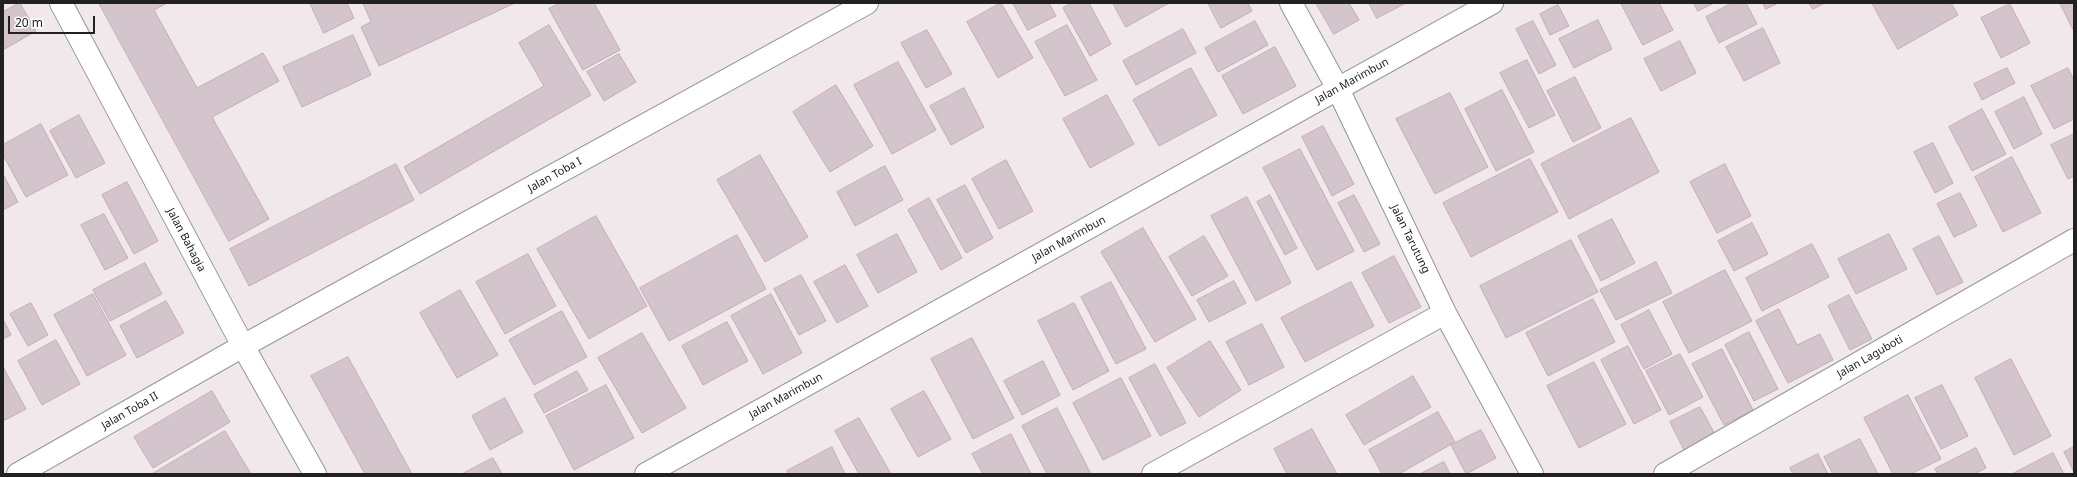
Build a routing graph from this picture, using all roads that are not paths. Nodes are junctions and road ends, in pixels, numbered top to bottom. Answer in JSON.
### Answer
{"nodes":[{"id":1,"x":61,"y":3,"type":"edge"},
{"id":2,"x":867,"y":3,"type":"edge"},
{"id":3,"x":1291,"y":3,"type":"edge"},
{"id":4,"x":1492,"y":3,"type":"edge"},
{"id":5,"x":1338,"y":89,"type":"junction"},
{"id":6,"x":2074,"y":240,"type":"edge"},
{"id":7,"x":1445,"y":313,"type":"junction"},
{"id":8,"x":243,"y":346,"type":"junction"},
{"id":9,"x":18,"y":474,"type":"edge"},
{"id":10,"x":316,"y":474,"type":"edge"},
{"id":11,"x":646,"y":474,"type":"edge"},
{"id":12,"x":1154,"y":474,"type":"edge"},
{"id":13,"x":1532,"y":474,"type":"edge"},
{"id":14,"x":1665,"y":474,"type":"edge"}],
"edges":[{"from":1,"to":8,"type":"street","name":"Jalan Bahagia"},
{"from":2,"to":8,"type":"street","name":"Jalan Toba I"},
{"from":3,"to":5,"type":"street","name":"Jalan Tarutung"},
{"from":4,"to":5,"type":"street","name":"Jalan Marimbun"},
{"from":5,"to":7,"type":"street","name":"Jalan Tarutung"},
{"from":5,"to":11,"type":"street","name":"Jalan Marimbun"},
{"from":6,"to":14,"type":"street","name":"Jalan Laguboti"},
{"from":7,"to":12,"type":"street"},
{"from":7,"to":13,"type":"street","name":"Jalan Tarutung"},
{"from":8,"to":9,"type":"street","name":"Jalan Toba II"},
{"from":8,"to":10,"type":"street","name":"Jalan Bahagia"}]}
